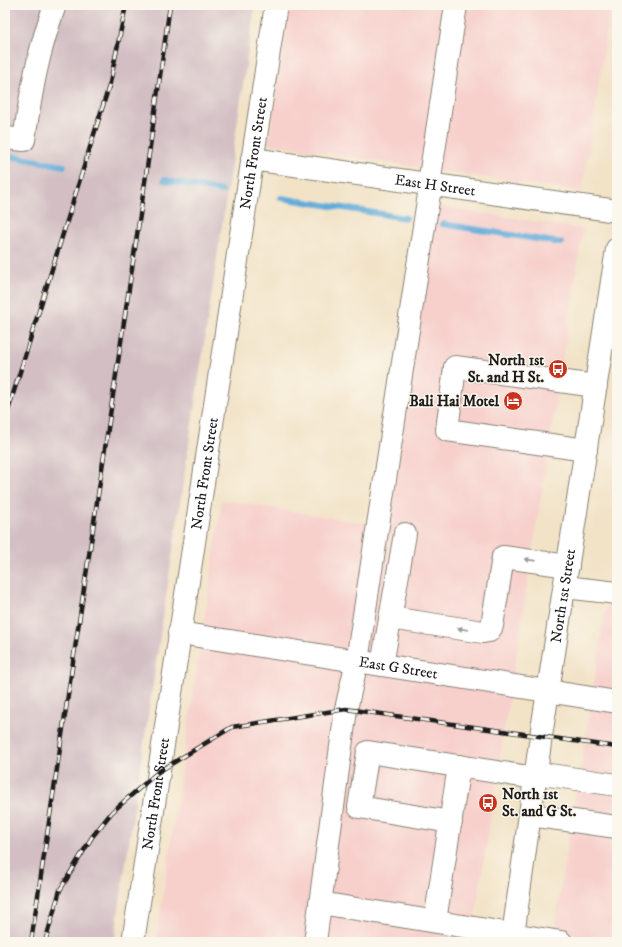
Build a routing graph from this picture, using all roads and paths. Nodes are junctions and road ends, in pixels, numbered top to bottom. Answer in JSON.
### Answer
{"nodes":[{"id":1,"x":55,"y":5,"type":"edge"},
{"id":2,"x":276,"y":5,"type":"edge"},
{"id":3,"x":456,"y":5,"type":"edge"},
{"id":4,"x":5,"y":138,"type":"edge"},
{"id":5,"x":252,"y":159,"type":"junction"},
{"id":6,"x":429,"y":184,"type":"junction"},
{"id":7,"x":617,"y":211,"type":"edge"},
{"id":8,"x":617,"y":249,"type":"edge"},
{"id":9,"x":596,"y":386,"type":"junction"},
{"id":10,"x":586,"y":450,"type":"junction"},
{"id":11,"x":405,"y":534,"type":"dead end"},
{"id":12,"x":568,"y":566,"type":"junction"},
{"id":13,"x":566,"y":587,"type":"junction"},
{"id":14,"x":617,"y":593,"type":"edge"},
{"id":15,"x":390,"y":618,"type":"junction"},
{"id":16,"x":179,"y":633,"type":"junction"},
{"id":17,"x":357,"y":661,"type":"junction"},
{"id":18,"x":382,"y":665,"type":"junction"},
{"id":19,"x":549,"y":692,"type":"junction"},
{"id":20,"x":617,"y":702,"type":"edge"},
{"id":21,"x":459,"y":766,"type":"junction"},
{"id":22,"x":535,"y":776,"type":"junction"},
{"id":23,"x":617,"y":785,"type":"edge"},
{"id":24,"x":530,"y":815,"type":"junction"},
{"id":25,"x":451,"y":822,"type":"junction"},
{"id":26,"x":617,"y":827,"type":"edge"},
{"id":27,"x":320,"y":903,"type":"junction"},
{"id":28,"x":435,"y":921,"type":"junction"},
{"id":29,"x":512,"y":938,"type":"edge"},
{"id":30,"x":133,"y":942,"type":"edge"},
{"id":31,"x":315,"y":942,"type":"edge"},
{"id":32,"x":561,"y":942,"type":"edge"}],
"edges":[{"from":1,"to":4,"type":"street"},
{"from":2,"to":5,"type":"street","name":"North Front Street"},
{"from":3,"to":6,"type":"street"},
{"from":5,"to":6,"type":"street","name":"East H Street"},
{"from":5,"to":16,"type":"street","name":"North Front Street"},
{"from":6,"to":7,"type":"street","name":"East H Street"},
{"from":6,"to":17,"type":"street"},
{"from":8,"to":9,"type":"street","name":"North 1st Street"},
{"from":9,"to":10,"type":"street","name":"North 1st Street"},
{"from":9,"to":10,"type":"street"},
{"from":10,"to":12,"type":"street","name":"North 1st Street"},
{"from":11,"to":15,"type":"street"},
{"from":12,"to":13,"type":"street","name":"North 1st Street"},
{"from":12,"to":15,"type":"street","one_way":true},
{"from":13,"to":14,"type":"street"},
{"from":13,"to":19,"type":"street","name":"North 1st Street"},
{"from":15,"to":18,"type":"street"},
{"from":16,"to":17,"type":"street","name":"East G Street"},
{"from":16,"to":30,"type":"street","name":"North Front Street"},
{"from":17,"to":18,"type":"street","name":"East G Street"},
{"from":17,"to":27,"type":"street"},
{"from":18,"to":19,"type":"street","name":"East G Street"},
{"from":19,"to":20,"type":"street","name":"East G Street"},
{"from":19,"to":22,"type":"street","name":"North 1st Street"},
{"from":21,"to":22,"type":"street"},
{"from":21,"to":25,"type":"street"},
{"from":21,"to":25,"type":"street"},
{"from":22,"to":23,"type":"street"},
{"from":22,"to":24,"type":"street","name":"North 1st Street"},
{"from":24,"to":26,"type":"street"},
{"from":24,"to":29,"type":"street","name":"North 1st Street"},
{"from":25,"to":28,"type":"street"},
{"from":27,"to":28,"type":"street"},
{"from":27,"to":31,"type":"street"},
{"from":28,"to":29,"type":"street"},
{"from":29,"to":32,"type":"street"}]}
